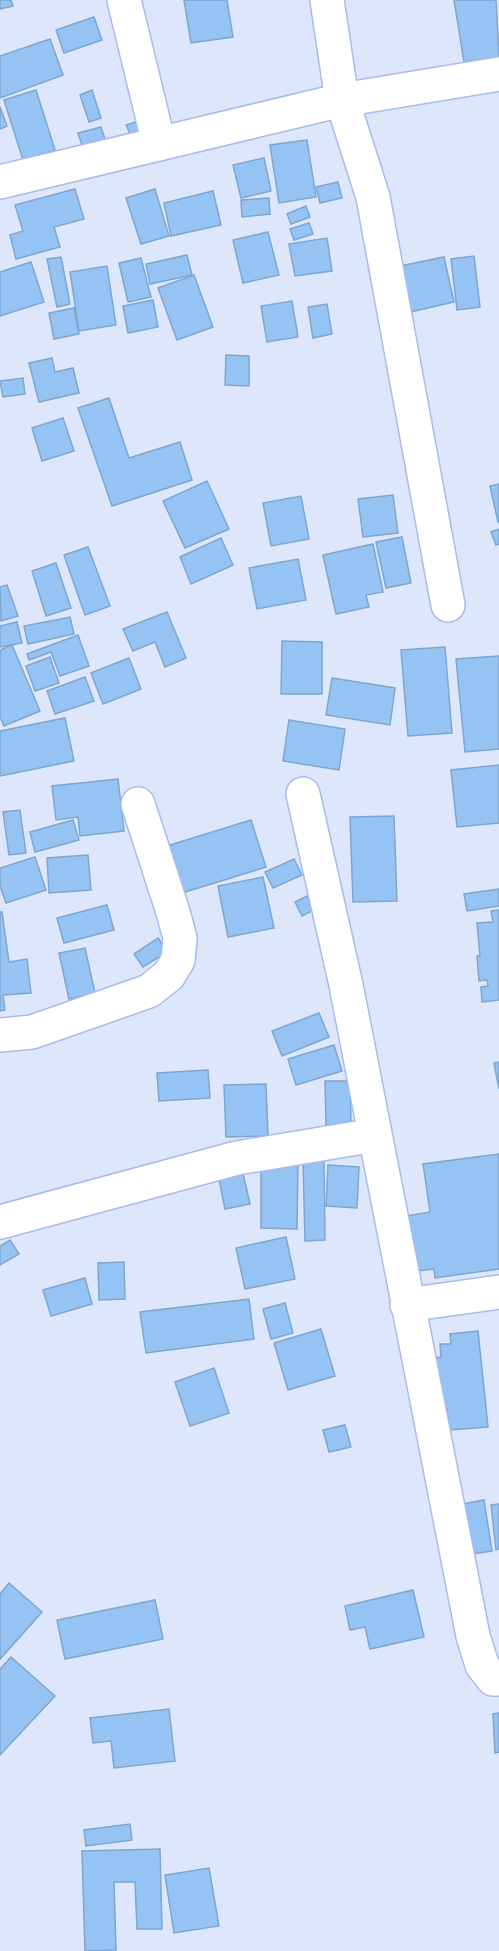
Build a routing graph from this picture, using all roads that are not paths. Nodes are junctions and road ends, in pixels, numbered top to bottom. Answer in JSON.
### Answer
{"nodes":[{"id":1,"x":124,"y":0,"type":"edge"},
{"id":2,"x":327,"y":0,"type":"edge"},
{"id":3,"x":499,"y":74,"type":"edge"},
{"id":4,"x":342,"y":100,"type":"junction"},
{"id":5,"x":159,"y":144,"type":"junction"},
{"id":6,"x":0,"y":182,"type":"edge"},
{"id":7,"x":448,"y":606,"type":"dead end"},
{"id":8,"x":303,"y":794,"type":"dead end"},
{"id":9,"x":138,"y":804,"type":"dead end"},
{"id":10,"x":0,"y":1035,"type":"edge"},
{"id":11,"x":375,"y":1135,"type":"junction"},
{"id":12,"x":0,"y":1222,"type":"edge"},
{"id":13,"x":499,"y":1292,"type":"edge"},
{"id":14,"x":407,"y":1305,"type":"junction"},
{"id":15,"x":499,"y":1680,"type":"edge"}],
"edges":[{"from":1,"to":5,"type":"street"},
{"from":2,"to":4,"type":"street"},
{"from":3,"to":4,"type":"street"},
{"from":4,"to":5,"type":"street"},
{"from":4,"to":7,"type":"street"},
{"from":5,"to":6,"type":"street"},
{"from":8,"to":11,"type":"street"},
{"from":9,"to":10,"type":"street"},
{"from":11,"to":12,"type":"street"},
{"from":11,"to":14,"type":"street"},
{"from":13,"to":14,"type":"street"},
{"from":14,"to":15,"type":"street"}]}
